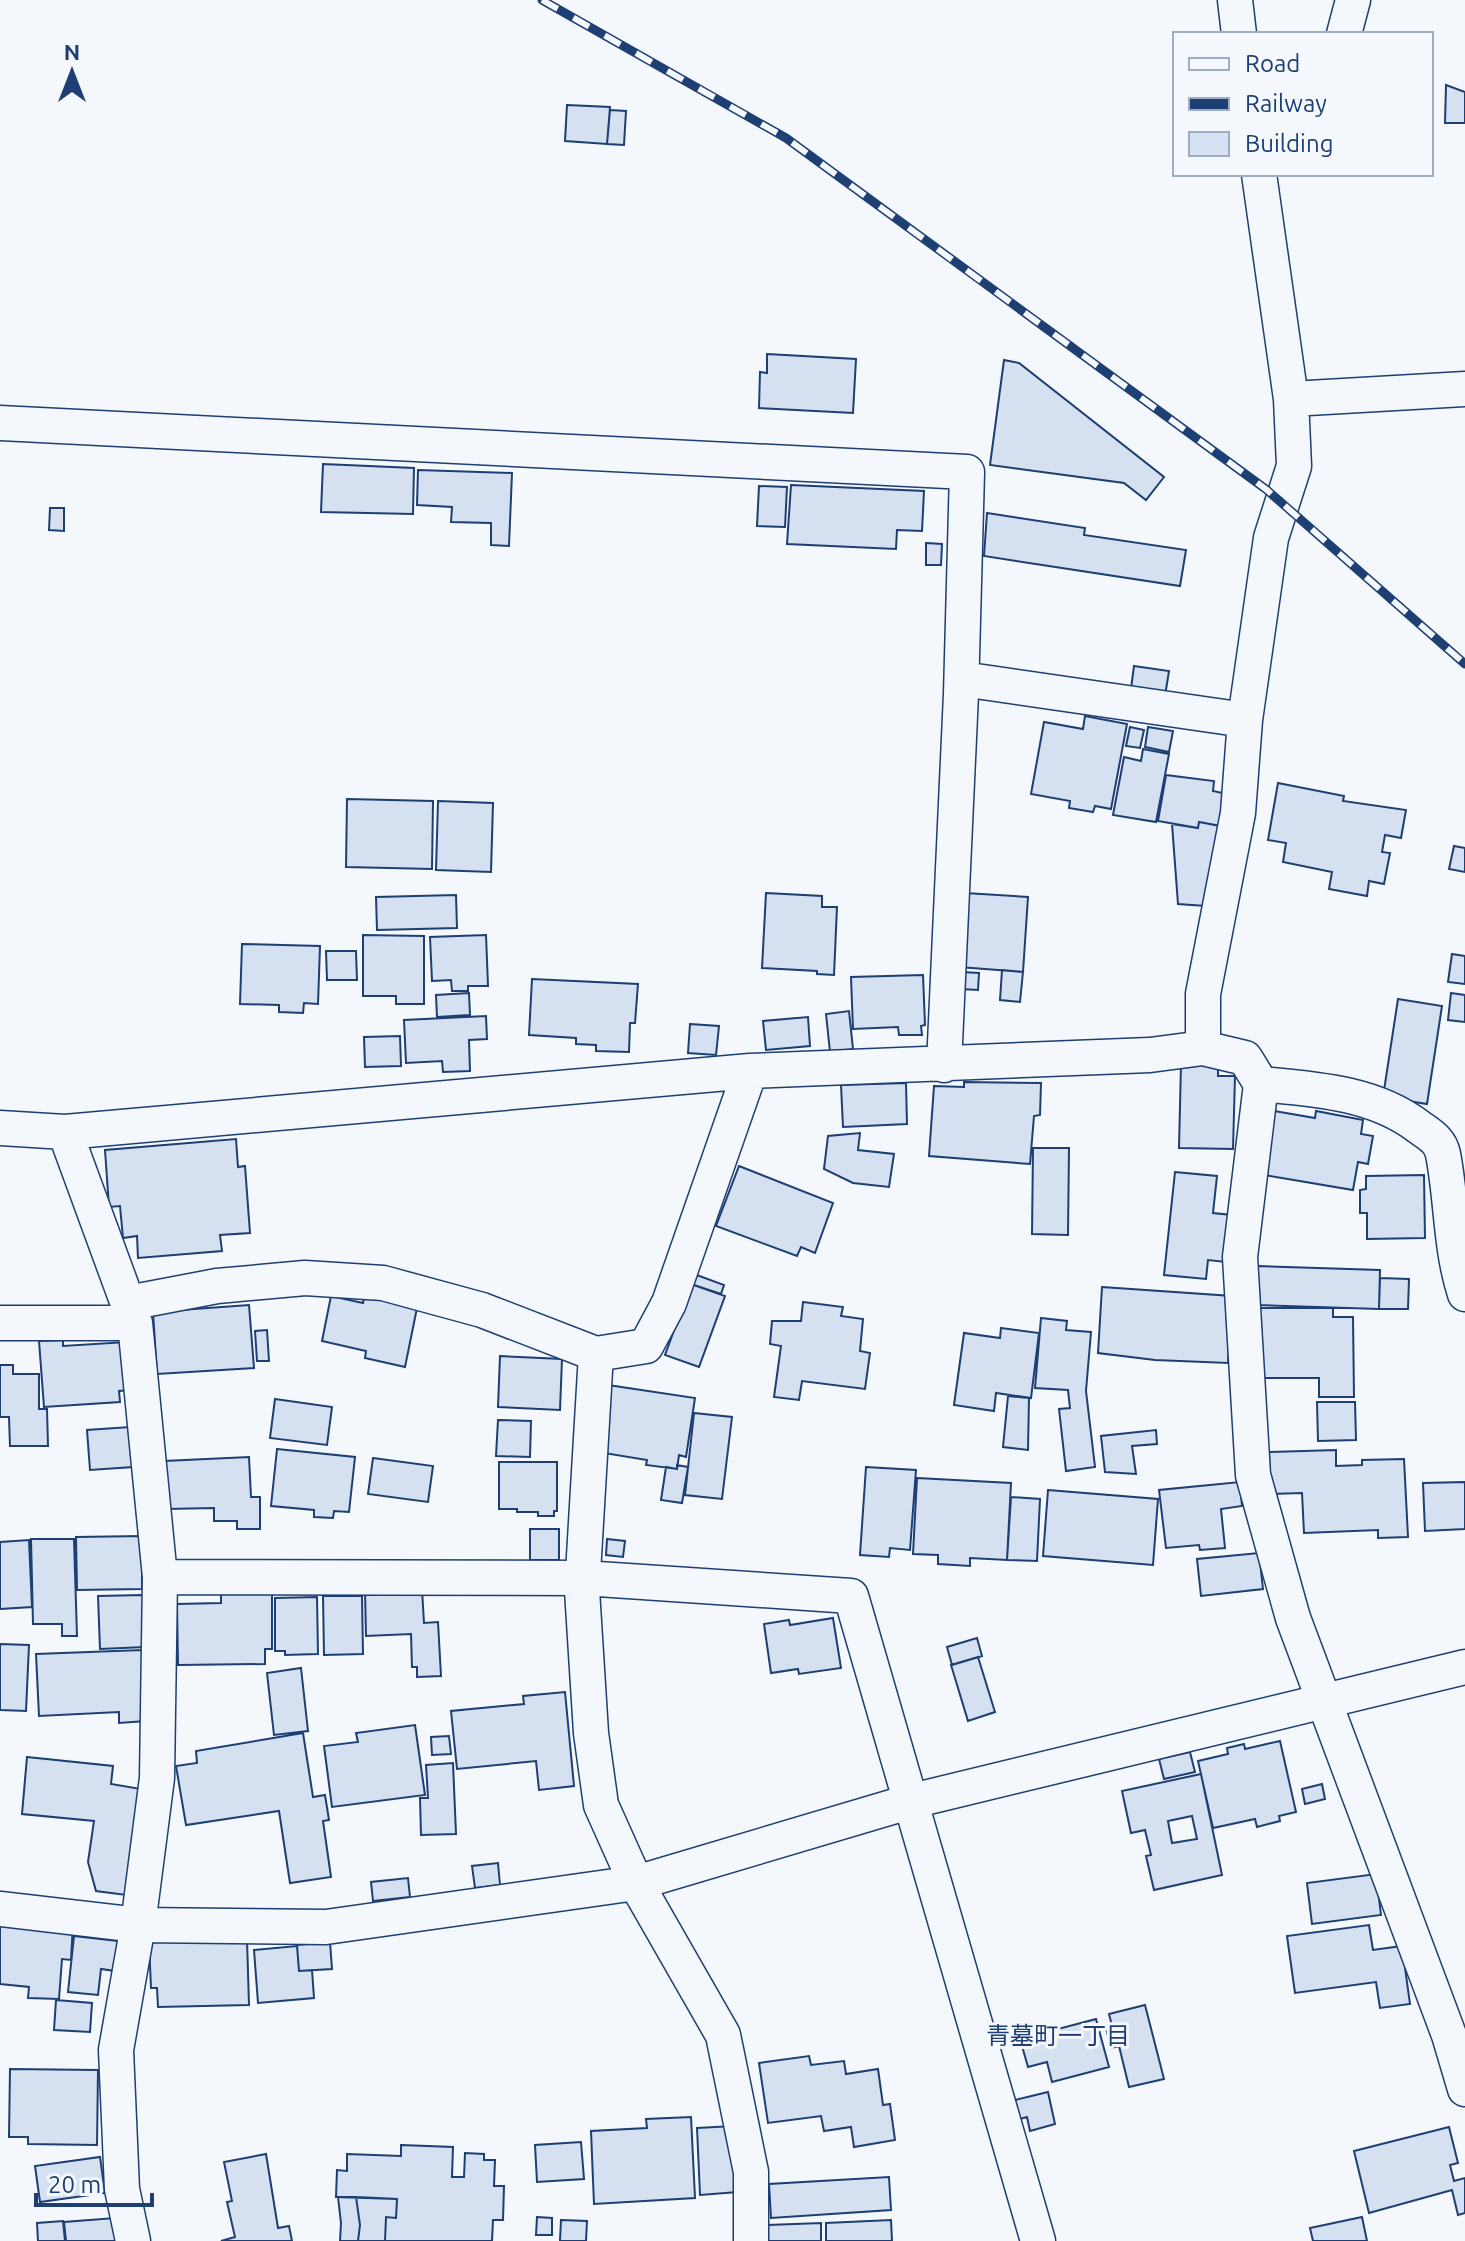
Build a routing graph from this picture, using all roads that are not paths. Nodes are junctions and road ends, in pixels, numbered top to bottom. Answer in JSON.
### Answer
{"nodes":[{"id":1,"x":1235,"y":0,"type":"edge"},
{"id":2,"x":1353,"y":0,"type":"edge"},
{"id":3,"x":1239,"y":32,"type":"edge"},
{"id":4,"x":1345,"y":32,"type":"edge"},
{"id":5,"x":1259,"y":176,"type":"edge"},
{"id":6,"x":1465,"y":389,"type":"edge"},
{"id":7,"x":1291,"y":399,"type":"junction"},
{"id":8,"x":0,"y":423,"type":"edge"},
{"id":9,"x":962,"y":679,"type":"junction"},
{"id":10,"x":1245,"y":720,"type":"junction"},
{"id":11,"x":1203,"y":1048,"type":"junction"},
{"id":12,"x":944,"y":1065,"type":"junction"},
{"id":13,"x":750,"y":1071,"type":"junction"},
{"id":14,"x":1261,"y":1084,"type":"junction"},
{"id":15,"x":0,"y":1128,"type":"edge"},
{"id":16,"x":65,"y":1132,"type":"junction"},
{"id":17,"x":1465,"y":1294,"type":"edge"},
{"id":18,"x":131,"y":1313,"type":"junction"},
{"id":19,"x":0,"y":1323,"type":"edge"},
{"id":20,"x":596,"y":1354,"type":"junction"},
{"id":21,"x":160,"y":1577,"type":"junction"},
{"id":22,"x":583,"y":1578,"type":"junction"},
{"id":23,"x":1465,"y":1667,"type":"edge"},
{"id":24,"x":1323,"y":1701,"type":"junction"},
{"id":25,"x":912,"y":1801,"type":"junction"},
{"id":26,"x":636,"y":1883,"type":"junction"},
{"id":27,"x":0,"y":1909,"type":"edge"},
{"id":28,"x":138,"y":1925,"type":"junction"},
{"id":29,"x":1465,"y":2089,"type":"edge"},
{"id":30,"x":133,"y":2241,"type":"edge"},
{"id":31,"x":751,"y":2241,"type":"edge"},
{"id":32,"x":1038,"y":2241,"type":"edge"}],
"edges":[{"from":1,"to":3,"type":"street"},
{"from":2,"to":4,"type":"street"},
{"from":5,"to":7,"type":"street"},
{"from":6,"to":7,"type":"street"},
{"from":7,"to":10,"type":"street"},
{"from":8,"to":9,"type":"street"},
{"from":9,"to":10,"type":"street"},
{"from":9,"to":12,"type":"street"},
{"from":10,"to":11,"type":"street"},
{"from":11,"to":12,"type":"street"},
{"from":11,"to":14,"type":"street"},
{"from":12,"to":13,"type":"street"},
{"from":13,"to":16,"type":"street"},
{"from":13,"to":20,"type":"street"},
{"from":14,"to":17,"type":"street"},
{"from":14,"to":24,"type":"street"},
{"from":15,"to":16,"type":"street"},
{"from":16,"to":18,"type":"street"},
{"from":18,"to":19,"type":"street"},
{"from":18,"to":20,"type":"street"},
{"from":18,"to":21,"type":"street"},
{"from":20,"to":22,"type":"street"},
{"from":21,"to":22,"type":"street"},
{"from":21,"to":28,"type":"street"},
{"from":22,"to":25,"type":"street"},
{"from":22,"to":26,"type":"street"},
{"from":23,"to":24,"type":"street"},
{"from":24,"to":25,"type":"street"},
{"from":24,"to":29,"type":"street"},
{"from":25,"to":26,"type":"street"},
{"from":25,"to":32,"type":"street"},
{"from":26,"to":28,"type":"street"},
{"from":26,"to":31,"type":"street"},
{"from":27,"to":28,"type":"street"},
{"from":28,"to":30,"type":"street"}]}
